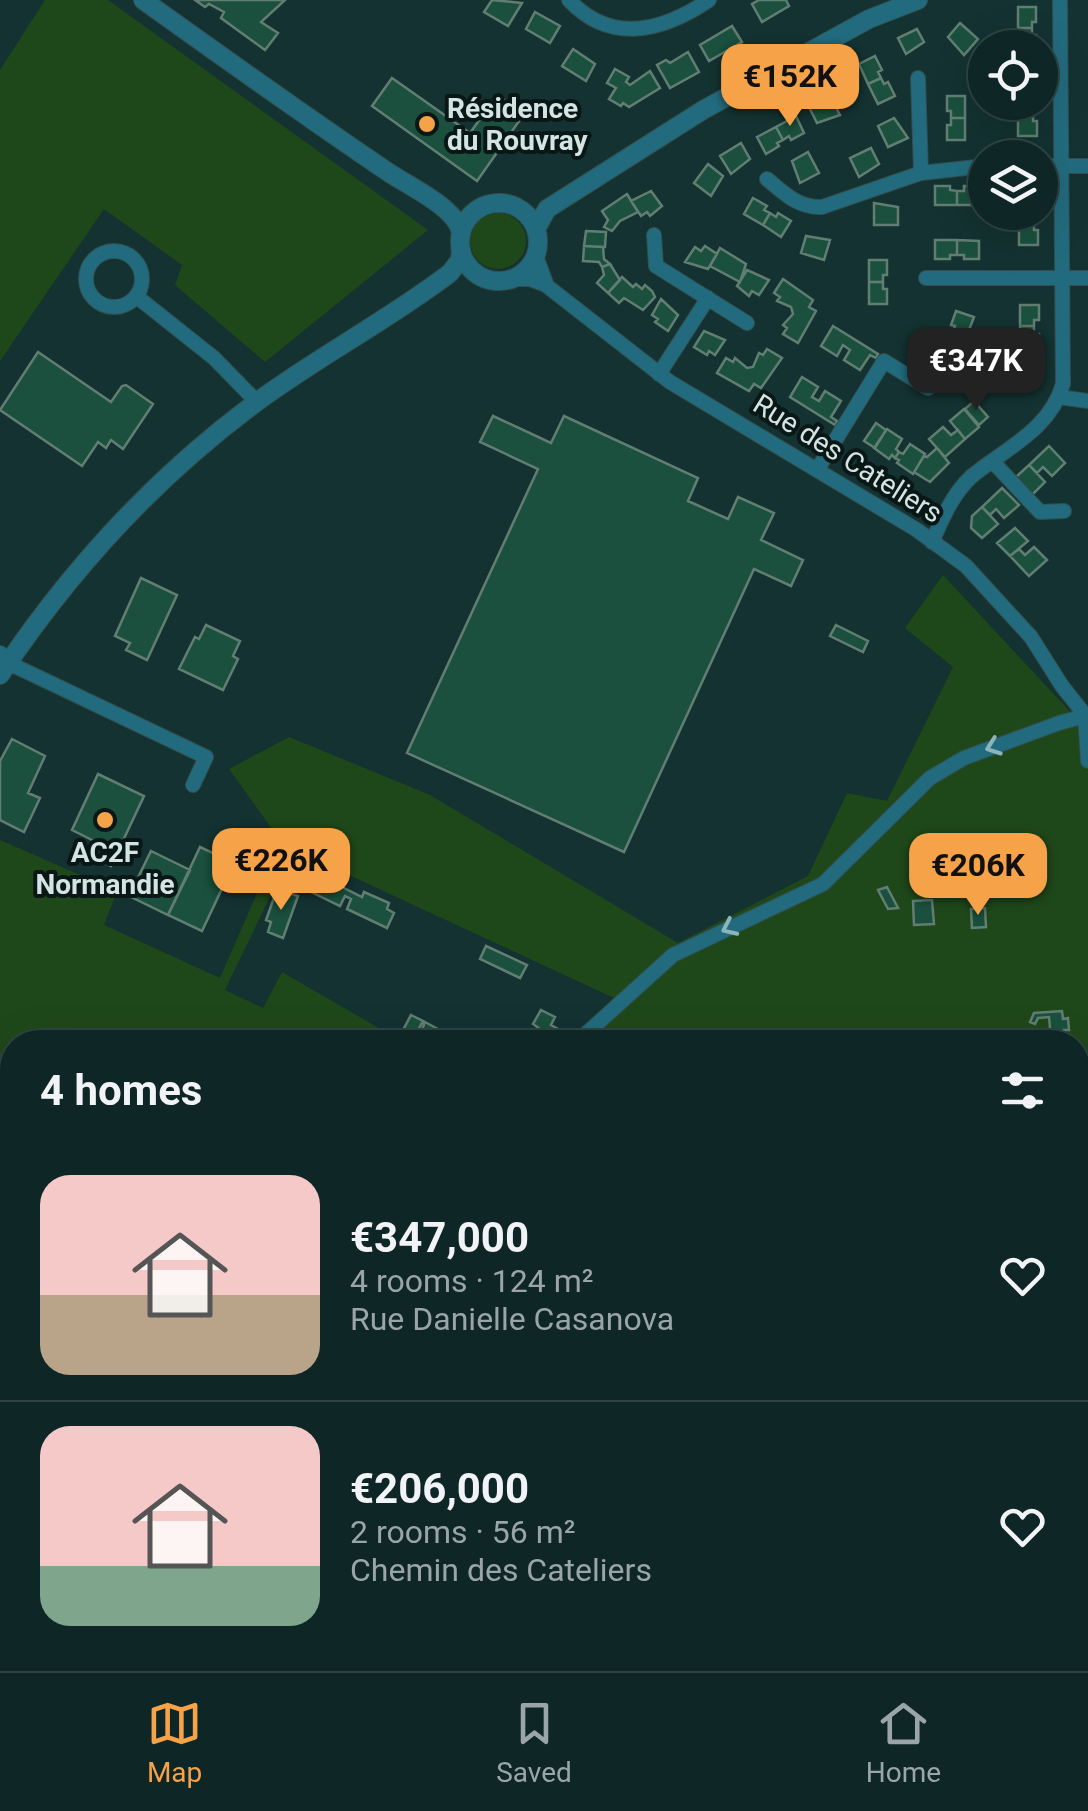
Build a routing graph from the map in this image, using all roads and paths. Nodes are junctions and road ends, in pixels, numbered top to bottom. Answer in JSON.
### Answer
{"nodes":[{"id":1,"x":143,"y":0,"type":"edge"},
{"id":2,"x":569,"y":0,"type":"edge"},
{"id":3,"x":708,"y":0,"type":"edge"},
{"id":4,"x":918,"y":0,"type":"edge"},
{"id":5,"x":1060,"y":0,"type":"edge"},
{"id":6,"x":918,"y":78,"type":"dead end"},
{"id":7,"x":1058,"y":166,"type":"edge"},
{"id":8,"x":1062,"y":166,"type":"junction"},
{"id":9,"x":1088,"y":166,"type":"edge"},
{"id":10,"x":968,"y":168,"type":"edge"},
{"id":11,"x":921,"y":173,"type":"junction"},
{"id":12,"x":767,"y":179,"type":"dead end"},
{"id":13,"x":442,"y":206,"type":"junction"},
{"id":14,"x":480,"y":208,"type":"junction"},
{"id":15,"x":518,"y":208,"type":"junction"},
{"id":16,"x":547,"y":209,"type":"junction"},
{"id":17,"x":536,"y":228,"type":"junction"},
{"id":18,"x":654,"y":235,"type":"dead end"},
{"id":19,"x":461,"y":242,"type":"junction"},
{"id":20,"x":536,"y":256,"type":"junction"},
{"id":21,"x":476,"y":273,"type":"junction"},
{"id":22,"x":926,"y":278,"type":"dead end"},
{"id":23,"x":1088,"y":278,"type":"edge"},
{"id":24,"x":509,"y":279,"type":"junction"},
{"id":25,"x":1062,"y":280,"type":"junction"},
{"id":26,"x":438,"y":282,"type":"junction"},
{"id":27,"x":547,"y":286,"type":"junction"},
{"id":28,"x":136,"y":296,"type":"junction"},
{"id":29,"x":708,"y":298,"type":"junction"},
{"id":30,"x":747,"y":323,"type":"dead end"},
{"id":31,"x":659,"y":374,"type":"junction"},
{"id":32,"x":928,"y":388,"type":"dead end"},
{"id":33,"x":1059,"y":397,"type":"junction"},
{"id":34,"x":257,"y":402,"type":"junction"},
{"id":35,"x":1088,"y":402,"type":"edge"},
{"id":36,"x":993,"y":462,"type":"junction"},
{"id":37,"x":817,"y":470,"type":"junction"},
{"id":38,"x":1064,"y":511,"type":"dead end"},
{"id":39,"x":932,"y":542,"type":"junction"},
{"id":40,"x":3,"y":663,"type":"edge"},
{"id":41,"x":1086,"y":715,"type":"edge"},
{"id":42,"x":1088,"y":761,"type":"edge"},
{"id":43,"x":193,"y":785,"type":"dead end"},
{"id":44,"x":590,"y":1030,"type":"edge"}],
"edges":[{"from":1,"to":13,"type":"street"},
{"from":2,"to":3,"type":"street"},
{"from":4,"to":16,"type":"street"},
{"from":5,"to":8,"type":"street"},
{"from":6,"to":11,"type":"street"},
{"from":7,"to":8,"type":"street"},
{"from":8,"to":9,"type":"street"},
{"from":8,"to":25,"type":"street"},
{"from":10,"to":11,"type":"street"},
{"from":11,"to":12,"type":"street"},
{"from":13,"to":14,"type":"street"},
{"from":13,"to":19,"type":"street"},
{"from":14,"to":15,"type":"street"},
{"from":14,"to":19,"type":"street"},
{"from":15,"to":16,"type":"street"},
{"from":15,"to":17,"type":"street"},
{"from":16,"to":17,"type":"street"},
{"from":17,"to":20,"type":"street"},
{"from":18,"to":29,"type":"street"},
{"from":19,"to":21,"type":"street"},
{"from":19,"to":26,"type":"street"},
{"from":20,"to":24,"type":"street"},
{"from":20,"to":27,"type":"street"},
{"from":21,"to":24,"type":"street"},
{"from":21,"to":26,"type":"street"},
{"from":22,"to":25,"type":"street"},
{"from":23,"to":25,"type":"street"},
{"from":24,"to":27,"type":"street","name":"Rue des Cateliers"},
{"from":25,"to":33,"type":"street"},
{"from":26,"to":34,"type":"street"},
{"from":27,"to":31,"type":"street","name":"Rue des Cateliers"},
{"from":28,"to":28,"type":"street"},
{"from":28,"to":34,"type":"street"},
{"from":29,"to":30,"type":"street"},
{"from":29,"to":31,"type":"street"},
{"from":31,"to":37,"type":"street","name":"Rue des Cateliers"},
{"from":32,"to":37,"type":"street"},
{"from":33,"to":35,"type":"street"},
{"from":33,"to":36,"type":"street"},
{"from":34,"to":40,"type":"street"},
{"from":36,"to":38,"type":"street"},
{"from":36,"to":39,"type":"street"},
{"from":37,"to":39,"type":"street","name":"Rue des Cateliers"},
{"from":39,"to":41,"type":"street","name":"Rue des Cateliers"},
{"from":40,"to":43,"type":"street"},
{"from":41,"to":42,"type":"street"},
{"from":41,"to":44,"type":"street","one_way":true}]}
